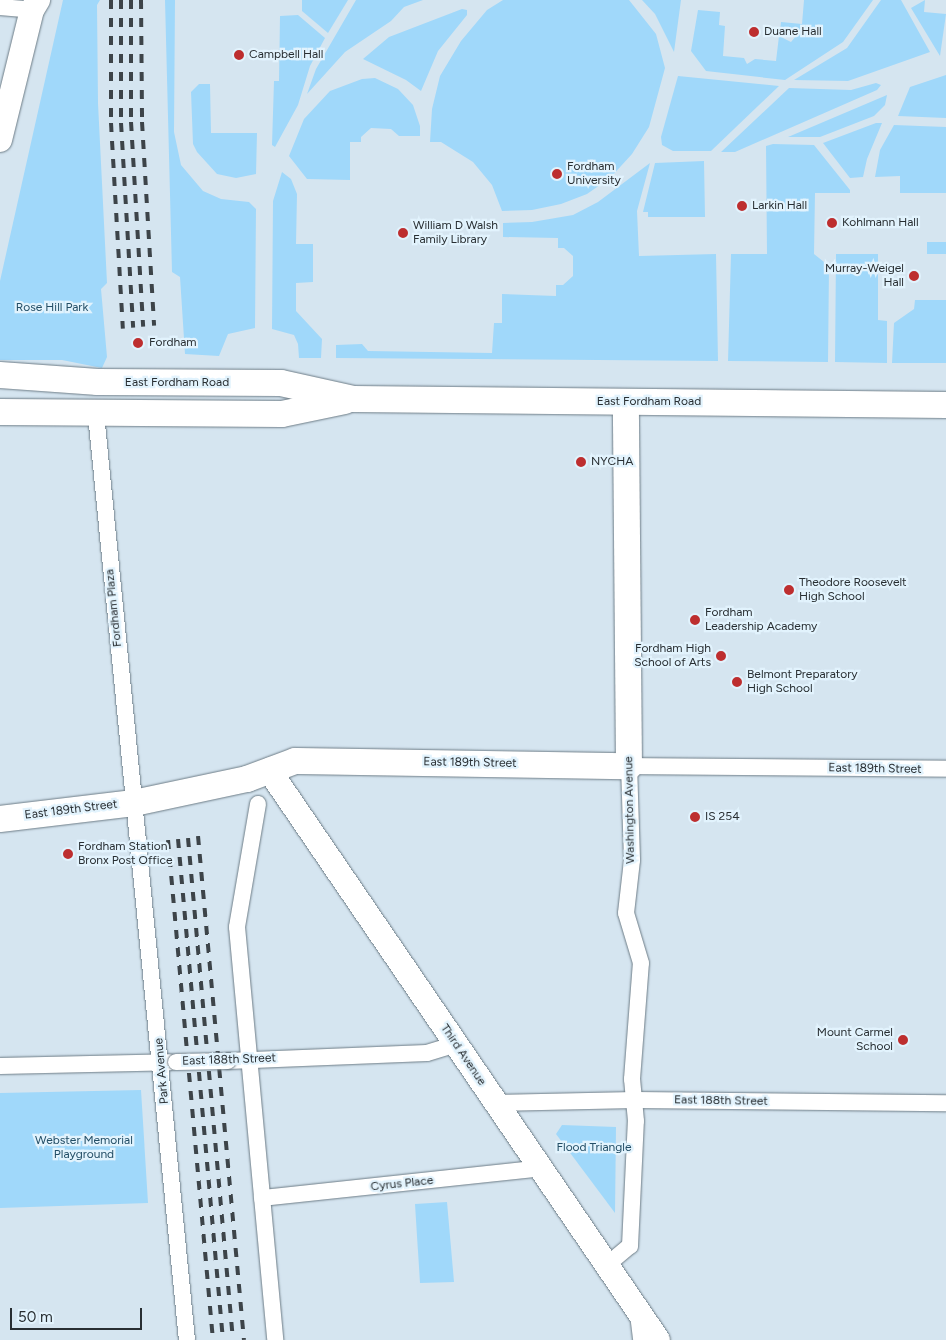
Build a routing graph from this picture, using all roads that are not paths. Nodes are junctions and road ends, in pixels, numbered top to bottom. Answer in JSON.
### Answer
{"nodes":[{"id":1,"x":32,"y":3,"type":"edge"},
{"id":2,"x":0,"y":7,"type":"edge"},
{"id":3,"x":0,"y":140,"type":"edge"},
{"id":4,"x":0,"y":375,"type":"edge"},
{"id":5,"x":353,"y":399,"type":"junction"},
{"id":6,"x":626,"y":402,"type":"junction"},
{"id":7,"x":946,"y":405,"type":"edge"},
{"id":8,"x":0,"y":412,"type":"edge"},
{"id":9,"x":96,"y":414,"type":"junction"},
{"id":10,"x":629,"y":766,"type":"junction"},
{"id":11,"x":946,"y":769,"type":"edge"},
{"id":12,"x":269,"y":770,"type":"junction"},
{"id":13,"x":134,"y":803,"type":"junction"},
{"id":14,"x":258,"y":804,"type":"dead end"},
{"id":15,"x":0,"y":819,"type":"edge"},
{"id":16,"x":456,"y":1044,"type":"junction"},
{"id":17,"x":250,"y":1060,"type":"junction"},
{"id":18,"x":169,"y":1062,"type":"junction"},
{"id":19,"x":0,"y":1066,"type":"edge"},
{"id":20,"x":635,"y":1100,"type":"junction"},
{"id":21,"x":495,"y":1103,"type":"junction"},
{"id":22,"x":946,"y":1103,"type":"edge"},
{"id":23,"x":542,"y":1168,"type":"junction"},
{"id":24,"x":262,"y":1198,"type":"junction"},
{"id":25,"x":608,"y":1265,"type":"junction"},
{"id":26,"x":638,"y":1312,"type":"junction"},
{"id":27,"x":187,"y":1340,"type":"edge"},
{"id":28,"x":275,"y":1340,"type":"edge"},
{"id":29,"x":641,"y":1340,"type":"edge"},
{"id":30,"x":658,"y":1340,"type":"edge"}],
"edges":[{"from":1,"to":2,"type":"street"},
{"from":1,"to":3,"type":"main road"},
{"from":4,"to":5,"type":"main road","name":"East Fordham Road"},
{"from":5,"to":6,"type":"main road","name":"East Fordham Road"},
{"from":5,"to":9,"type":"main road","name":"East Fordham Road"},
{"from":6,"to":7,"type":"main road","name":"East Fordham Road"},
{"from":6,"to":10,"type":"main road","name":"Washington Avenue"},
{"from":8,"to":9,"type":"main road","name":"East Fordham Road"},
{"from":9,"to":13,"type":"street","name":"Fordham Plaza"},
{"from":10,"to":11,"type":"street","name":"East 189th Street"},
{"from":10,"to":12,"type":"main road","name":"East 189th Street"},
{"from":10,"to":20,"type":"street","name":"Washington Avenue"},
{"from":12,"to":13,"type":"main road","name":"East 189th Street"},
{"from":12,"to":16,"type":"main road","name":"Third Avenue"},
{"from":13,"to":15,"type":"main road","name":"East 189th Street"},
{"from":13,"to":18,"type":"street","name":"Park Avenue"},
{"from":14,"to":17,"type":"street"},
{"from":16,"to":17,"type":"street","name":"East 188th Street"},
{"from":16,"to":21,"type":"main road","name":"Third Avenue"},
{"from":17,"to":18,"type":"street","name":"East 188th Street","bridge":true},
{"from":17,"to":24,"type":"street"},
{"from":18,"to":19,"type":"street","name":"East 188th Street"},
{"from":18,"to":27,"type":"street","name":"Park Avenue"},
{"from":20,"to":21,"type":"street","name":"East 188th Street"},
{"from":20,"to":22,"type":"street","name":"East 188th Street"},
{"from":20,"to":25,"type":"street","name":"Washington Avenue"},
{"from":21,"to":23,"type":"main road","name":"Third Avenue"},
{"from":23,"to":24,"type":"street","name":"Cyrus Place"},
{"from":23,"to":25,"type":"main road","name":"Third Avenue"},
{"from":24,"to":28,"type":"street"},
{"from":25,"to":26,"type":"main road","name":"Third Avenue"},
{"from":26,"to":29,"type":"street"},
{"from":26,"to":30,"type":"main road","name":"Third Avenue"}]}
